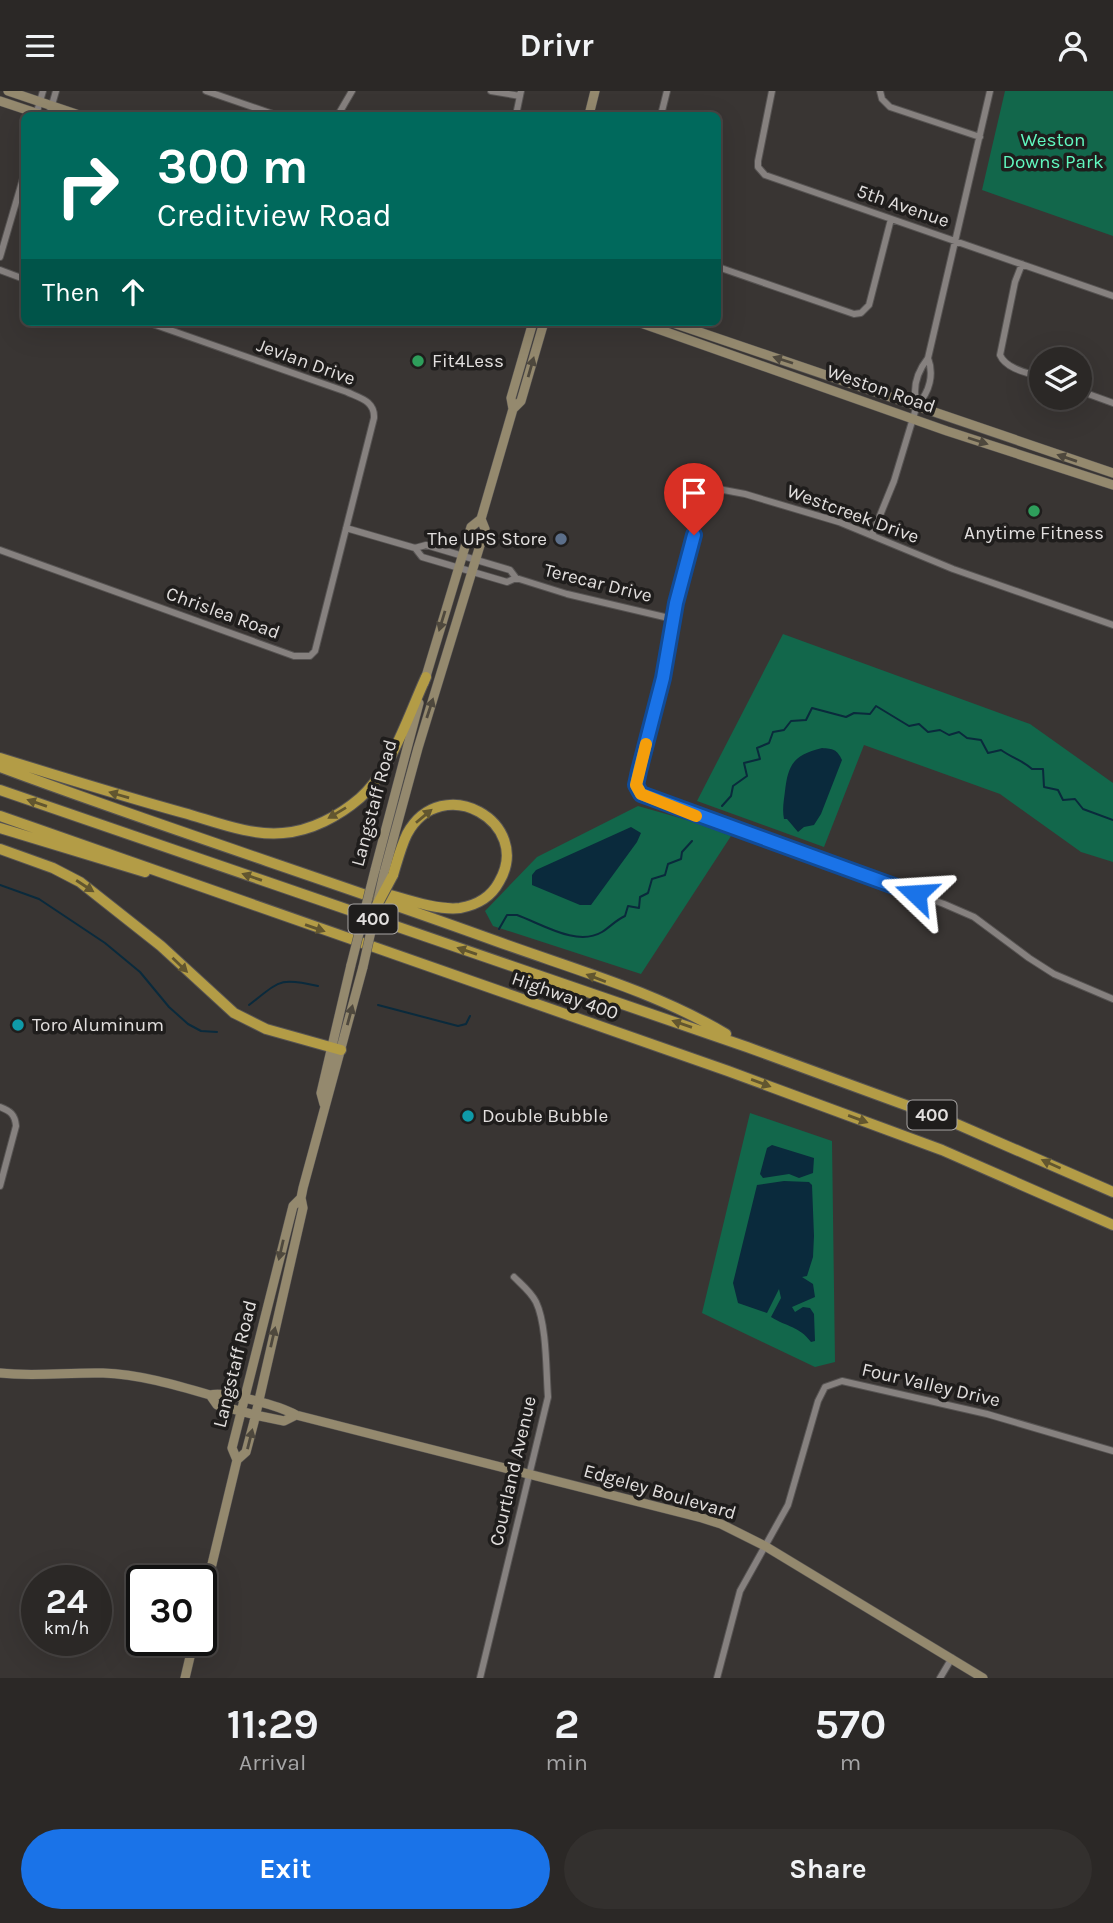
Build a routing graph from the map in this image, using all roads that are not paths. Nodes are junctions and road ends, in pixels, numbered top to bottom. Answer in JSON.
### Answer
{"nodes":[{"id":1,"x":8,"y":91,"type":"edge"},
{"id":2,"x":43,"y":91,"type":"edge"},
{"id":3,"x":55,"y":91,"type":"edge"},
{"id":4,"x":206,"y":91,"type":"edge"},
{"id":5,"x":352,"y":91,"type":"edge"},
{"id":6,"x":491,"y":91,"type":"edge"},
{"id":7,"x":595,"y":91,"type":"edge"},
{"id":8,"x":667,"y":91,"type":"edge"},
{"id":9,"x":772,"y":91,"type":"edge"},
{"id":10,"x":880,"y":91,"type":"edge"},
{"id":11,"x":990,"y":91,"type":"edge"},
{"id":12,"x":521,"y":94,"type":"edge"},
{"id":13,"x":0,"y":101,"type":"edge"},
{"id":14,"x":40,"y":102,"type":"junction"},
{"id":15,"x":52,"y":105,"type":"junction"},
{"id":16,"x":30,"y":112,"type":"edge"},
{"id":17,"x":38,"y":112,"type":"edge"},
{"id":18,"x":49,"y":112,"type":"edge"},
{"id":19,"x":71,"y":112,"type":"edge"},
{"id":20,"x":267,"y":112,"type":"edge"},
{"id":21,"x":340,"y":112,"type":"edge"},
{"id":22,"x":517,"y":112,"type":"edge"},
{"id":23,"x":590,"y":112,"type":"edge"},
{"id":24,"x":662,"y":112,"type":"edge"},
{"id":25,"x":979,"y":137,"type":"junction"},
{"id":26,"x":21,"y":185,"type":"edge"},
{"id":27,"x":891,"y":219,"type":"junction"},
{"id":28,"x":955,"y":241,"type":"junction"},
{"id":29,"x":0,"y":257,"type":"edge"},
{"id":30,"x":1022,"y":264,"type":"junction"},
{"id":31,"x":721,"y":268,"type":"edge"},
{"id":32,"x":0,"y":270,"type":"edge"},
{"id":33,"x":21,"y":278,"type":"edge"},
{"id":34,"x":1113,"y":296,"type":"edge"},
{"id":35,"x":158,"y":326,"type":"edge"},
{"id":36,"x":532,"y":326,"type":"edge"},
{"id":37,"x":543,"y":326,"type":"edge"},
{"id":38,"x":649,"y":326,"type":"edge"},
{"id":39,"x":682,"y":326,"type":"edge"},
{"id":40,"x":928,"y":358,"type":"junction"},
{"id":41,"x":1029,"y":373,"type":"edge"},
{"id":42,"x":1092,"y":395,"type":"edge"},
{"id":43,"x":1113,"y":403,"type":"edge"},
{"id":44,"x":917,"y":405,"type":"junction"},
{"id":45,"x":513,"y":409,"type":"junction"},
{"id":46,"x":913,"y":419,"type":"junction"},
{"id":47,"x":1113,"y":473,"type":"edge"},
{"id":48,"x":1113,"y":485,"type":"edge"},
{"id":49,"x":481,"y":519,"type":"junction"},
{"id":50,"x":346,"y":528,"type":"junction"},
{"id":51,"x":872,"y":535,"type":"junction"},
{"id":52,"x":415,"y":548,"type":"junction"},
{"id":53,"x":0,"y":550,"type":"edge"},
{"id":54,"x":462,"y":556,"type":"junction"},
{"id":55,"x":476,"y":560,"type":"junction"},
{"id":56,"x":459,"y":567,"type":"junction"},
{"id":57,"x":473,"y":571,"type":"junction"},
{"id":58,"x":516,"y":578,"type":"junction"},
{"id":59,"x":673,"y":619,"type":"junction"},
{"id":60,"x":1113,"y":625,"type":"edge"},
{"id":61,"x":426,"y":677,"type":"junction"},
{"id":62,"x":0,"y":758,"type":"edge"},
{"id":63,"x":0,"y":767,"type":"edge"},
{"id":64,"x":0,"y":790,"type":"edge"},
{"id":65,"x":0,"y":816,"type":"edge"},
{"id":66,"x":0,"y":828,"type":"edge"},
{"id":67,"x":0,"y":849,"type":"edge"},
{"id":68,"x":158,"y":873,"type":"junction"},
{"id":69,"x":384,"y":873,"type":"junction"},
{"id":70,"x":359,"y":892,"type":"junction"},
{"id":71,"x":377,"y":905,"type":"joint"},
{"id":72,"x":1113,"y":999,"type":"edge"},
{"id":73,"x":747,"y":1047,"type":"junction"},
{"id":74,"x":336,"y":1049,"type":"junction"},
{"id":75,"x":0,"y":1107,"type":"edge"},
{"id":76,"x":0,"y":1186,"type":"edge"},
{"id":77,"x":1113,"y":1192,"type":"edge"},
{"id":78,"x":301,"y":1198,"type":"junction"},
{"id":79,"x":1091,"y":1215,"type":"junction"},
{"id":80,"x":1113,"y":1225,"type":"edge"},
{"id":81,"x":1113,"y":1232,"type":"edge"},
{"id":82,"x":514,"y":1277,"type":"dead end"},
{"id":83,"x":0,"y":1373,"type":"edge"},
{"id":84,"x":210,"y":1395,"type":"junction"},
{"id":85,"x":244,"y":1399,"type":"junction"},
{"id":86,"x":257,"y":1403,"type":"junction"},
{"id":87,"x":241,"y":1411,"type":"junction"},
{"id":88,"x":255,"y":1415,"type":"junction"},
{"id":89,"x":296,"y":1415,"type":"junction"},
{"id":90,"x":1113,"y":1451,"type":"edge"},
{"id":91,"x":237,"y":1460,"type":"junction"},
{"id":92,"x":531,"y":1474,"type":"junction"},
{"id":93,"x":765,"y":1546,"type":"junction"},
{"id":94,"x":212,"y":1565,"type":"edge"},
{"id":95,"x":190,"y":1656,"type":"edge"},
{"id":96,"x":952,"y":1658,"type":"junction"},
{"id":97,"x":185,"y":1678,"type":"edge"},
{"id":98,"x":480,"y":1678,"type":"edge"},
{"id":99,"x":717,"y":1678,"type":"edge"},
{"id":100,"x":940,"y":1678,"type":"edge"},
{"id":101,"x":983,"y":1678,"type":"edge"}],
"edges":[{"from":1,"to":14,"type":"main road"},
{"from":2,"to":14,"type":"street"},
{"from":3,"to":15,"type":"street"},
{"from":4,"to":20,"type":"street"},
{"from":5,"to":21,"type":"street"},
{"from":6,"to":12,"type":"street"},
{"from":7,"to":23,"type":"main road"},
{"from":8,"to":24,"type":"street"},
{"from":9,"to":27,"type":"street","name":"5th Avenue"},
{"from":10,"to":25,"type":"street"},
{"from":11,"to":25,"type":"street"},
{"from":12,"to":22,"type":"street"},
{"from":13,"to":16,"type":"main road"},
{"from":14,"to":15,"type":"main road"},
{"from":14,"to":17,"type":"street"},
{"from":15,"to":18,"type":"street"},
{"from":15,"to":19,"type":"main road"},
{"from":25,"to":28,"type":"street"},
{"from":26,"to":29,"type":"street"},
{"from":27,"to":28,"type":"street","name":"5th Avenue"},
{"from":27,"to":31,"type":"street"},
{"from":28,"to":30,"type":"street","name":"5th Avenue"},
{"from":28,"to":40,"type":"street"},
{"from":30,"to":34,"type":"street","name":"5th Avenue"},
{"from":30,"to":41,"type":"street"},
{"from":32,"to":33,"type":"street"},
{"from":35,"to":50,"type":"street","name":"Jevlan Drive"},
{"from":36,"to":45,"type":"main road","name":"Langstaff Road"},
{"from":45,"to":37,"type":"main road","name":"Langstaff Road","one_way":true},
{"from":38,"to":46,"type":"main road","name":"Weston Road"},
{"from":44,"to":39,"type":"main road","name":"Weston Road","one_way":true},
{"from":40,"to":44,"type":"street"},
{"from":40,"to":44,"type":"street"},
{"from":42,"to":43,"type":"street"},
{"from":44,"to":46,"type":"street"},
{"from":47,"to":44,"type":"main road","name":"Weston Road","one_way":true},
{"from":45,"to":49,"type":"main road","name":"Langstaff Road"},
{"from":46,"to":48,"type":"main road","name":"Weston Road","one_way":true},
{"from":46,"to":51,"type":"street"},
{"from":49,"to":54,"type":"main road","name":"Langstaff Road"},
{"from":49,"to":55,"type":"main road","name":"Langstaff Road"},
{"from":50,"to":52,"type":"street"},
{"from":50,"to":53,"type":"street","name":"Chrislea Road"},
{"from":51,"to":59,"type":"street","name":"Westcreek Drive"},
{"from":51,"to":60,"type":"street","name":"Westcreek Drive"},
{"from":52,"to":54,"type":"street","name":"Terecar Drive"},
{"from":52,"to":56,"type":"street","name":"Terecar Drive"},
{"from":54,"to":55,"type":"street","name":"Terecar Drive"},
{"from":54,"to":56,"type":"main road","name":"Langstaff Road"},
{"from":55,"to":57,"type":"main road","name":"Langstaff Road"},
{"from":55,"to":58,"type":"street","name":"Terecar Drive"},
{"from":56,"to":57,"type":"street","name":"Terecar Drive"},
{"from":56,"to":61,"type":"main road","name":"Langstaff Road","one_way":true},
{"from":57,"to":58,"type":"street","name":"Terecar Drive"},
{"from":69,"to":57,"type":"main road","name":"Langstaff Road","one_way":true},
{"from":58,"to":59,"type":"street","name":"Terecar Drive"},
{"from":59,"to":72,"type":"street"},
{"from":61,"to":62,"type":"highway","one_way":true},
{"from":61,"to":69,"type":"main road","name":"Langstaff Road"},
{"from":63,"to":70,"type":"highway"},
{"from":73,"to":64,"type":"highway","name":"Highway 400","number":"400","one_way":true},
{"from":65,"to":68,"type":"highway","name":"Highway 400","number":"400"},
{"from":66,"to":68,"type":"highway"},
{"from":67,"to":74,"type":"highway","one_way":true},
{"from":68,"to":79,"type":"highway","name":"Highway 400","number":"400","one_way":true},
{"from":69,"to":70,"type":"highway","one_way":true},
{"from":69,"to":71,"type":"highway","bridge":true},
{"from":69,"to":74,"type":"main road","name":"Langstaff Road","bridge":true},
{"from":73,"to":70,"type":"highway","one_way":true},
{"from":74,"to":71,"type":"main road","name":"Langstaff Road","one_way":true,"bridge":true},
{"from":77,"to":73,"type":"highway","name":"Highway 400","number":"400","one_way":true},
{"from":74,"to":78,"type":"main road","name":"Langstaff Road"},
{"from":75,"to":76,"type":"street"},
{"from":78,"to":85,"type":"main road","name":"Langstaff Road","one_way":true},
{"from":86,"to":78,"type":"main road","name":"Langstaff Road","one_way":true},
{"from":79,"to":80,"type":"highway","name":"Highway 400","number":"400"},
{"from":79,"to":81,"type":"highway"},
{"from":82,"to":92,"type":"street","name":"Courtland Avenue"},
{"from":83,"to":84,"type":"main road","name":"Edgeley Boulevard"},
{"from":84,"to":85,"type":"main road","name":"Edgeley Boulevard"},
{"from":84,"to":87,"type":"main road","name":"Edgeley Boulevard"},
{"from":85,"to":86,"type":"main road","name":"Edgeley Boulevard"},
{"from":85,"to":87,"type":"main road","name":"Langstaff Road"},
{"from":86,"to":88,"type":"main road","name":"Langstaff Road"},
{"from":86,"to":89,"type":"main road","name":"Edgeley Boulevard"},
{"from":87,"to":88,"type":"main road","name":"Edgeley Boulevard"},
{"from":87,"to":91,"type":"main road","name":"Langstaff Road"},
{"from":88,"to":89,"type":"main road","name":"Edgeley Boulevard"},
{"from":91,"to":88,"type":"main road","name":"Langstaff Road","one_way":true},
{"from":89,"to":92,"type":"main road","name":"Edgeley Boulevard"},
{"from":90,"to":93,"type":"street","name":"Four Valley Drive"},
{"from":91,"to":94,"type":"main road","name":"Langstaff Road"},
{"from":92,"to":93,"type":"main road","name":"Edgeley Boulevard"},
{"from":92,"to":98,"type":"street","name":"Courtland Avenue"},
{"from":93,"to":96,"type":"main road","name":"Edgeley Boulevard"},
{"from":93,"to":99,"type":"street"},
{"from":95,"to":97,"type":"main road"},
{"from":96,"to":100,"type":"street"},
{"from":96,"to":101,"type":"main road","name":"Edgeley Boulevard"}]}
